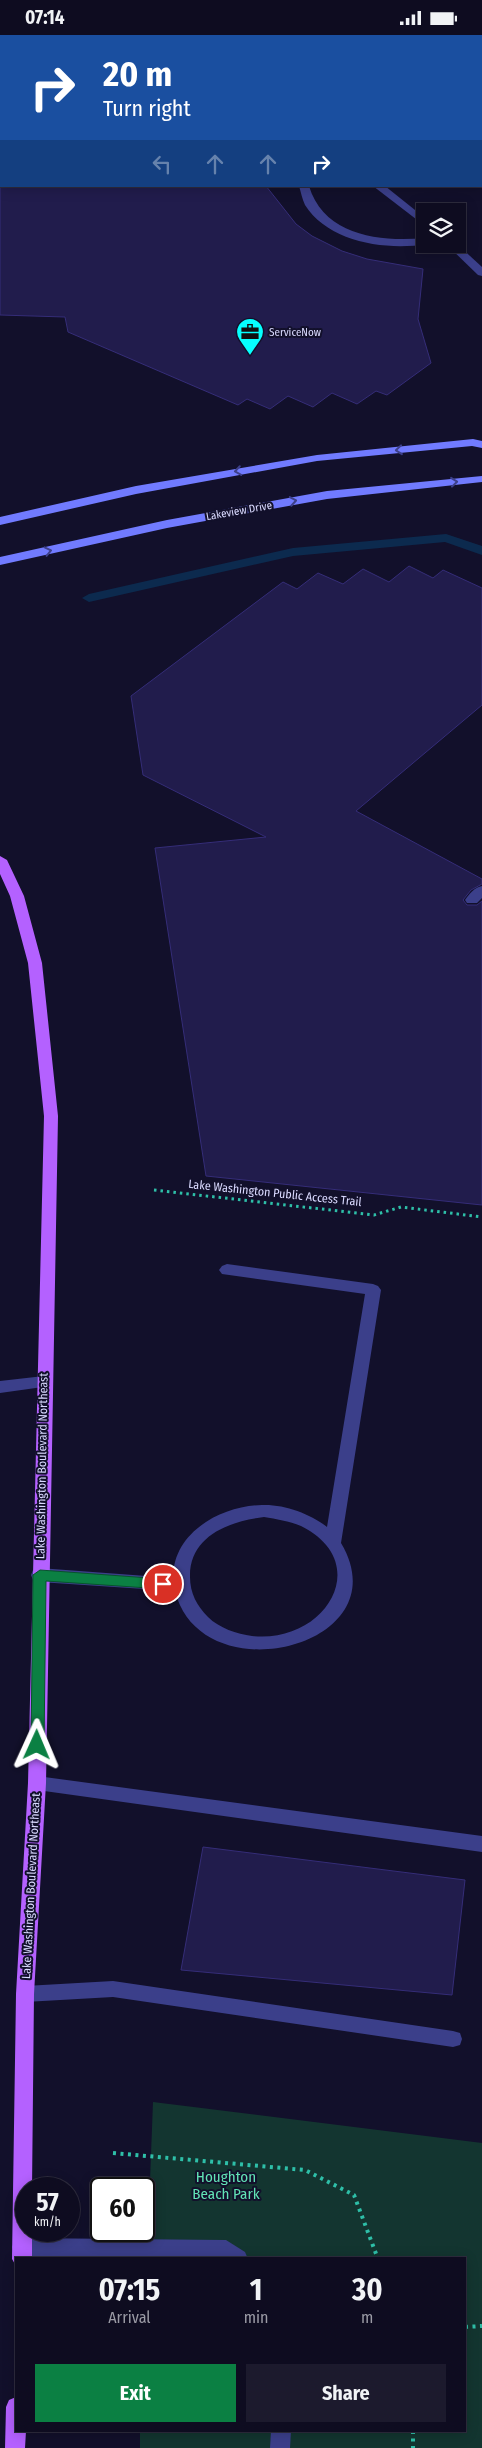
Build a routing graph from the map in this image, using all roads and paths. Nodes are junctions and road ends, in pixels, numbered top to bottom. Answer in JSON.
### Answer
{"nodes":[{"id":1,"x":304,"y":187,"type":"edge"},
{"id":2,"x":379,"y":187,"type":"edge"},
{"id":3,"x":416,"y":216,"type":"edge"},
{"id":4,"x":416,"y":242,"type":"edge"},
{"id":5,"x":461,"y":253,"type":"edge"},
{"id":6,"x":482,"y":273,"type":"edge"},
{"id":7,"x":482,"y":445,"type":"edge"},
{"id":8,"x":482,"y":479,"type":"edge"},
{"id":9,"x":0,"y":521,"type":"edge"},
{"id":10,"x":0,"y":561,"type":"edge"},
{"id":11,"x":0,"y":860,"type":"edge"},
{"id":12,"x":482,"y":890,"type":"edge"},
{"id":13,"x":472,"y":900,"type":"dead end"},
{"id":14,"x":154,"y":1190,"type":"dead end"},
{"id":15,"x":482,"y":1217,"type":"edge"},
{"id":16,"x":227,"y":1270,"type":"dead end"},
{"id":17,"x":44,"y":1382,"type":"junction"},
{"id":18,"x":0,"y":1387,"type":"edge"},
{"id":19,"x":333,"y":1543,"type":"junction"},
{"id":20,"x":40,"y":1575,"type":"junction"},
{"id":21,"x":180,"y":1585,"type":"junction"},
{"id":22,"x":37,"y":1783,"type":"junction"},
{"id":23,"x":482,"y":1844,"type":"edge"},
{"id":24,"x":25,"y":1994,"type":"junction"},
{"id":25,"x":453,"y":2039,"type":"dead end"},
{"id":26,"x":113,"y":2153,"type":"dead end"},
{"id":27,"x":22,"y":2253,"type":"edge"},
{"id":28,"x":236,"y":2257,"type":"edge"},
{"id":29,"x":377,"y":2257,"type":"edge"},
{"id":30,"x":482,"y":2326,"type":"edge"},
{"id":31,"x":466,"y":2327,"type":"edge"},
{"id":32,"x":15,"y":2432,"type":"edge"},
{"id":33,"x":280,"y":2432,"type":"edge"},
{"id":34,"x":413,"y":2432,"type":"edge"},
{"id":35,"x":15,"y":2448,"type":"edge"},
{"id":36,"x":280,"y":2448,"type":"edge"},
{"id":37,"x":413,"y":2448,"type":"edge"}],
"edges":[{"from":1,"to":4,"type":"street"},
{"from":2,"to":3,"type":"street"},
{"from":5,"to":6,"type":"street"},
{"from":7,"to":9,"type":"street","one_way":true},
{"from":10,"to":8,"type":"street","name":"Lakeview Drive","one_way":true},
{"from":11,"to":17,"type":"main road","name":"Lake Washington Boulevard Northeast"},
{"from":12,"to":13,"type":"street"},
{"from":14,"to":15,"type":"path","name":"Lake Washington Public Access Trail"},
{"from":16,"to":19,"type":"street"},
{"from":17,"to":18,"type":"street"},
{"from":17,"to":20,"type":"main road","name":"Lake Washington Boulevard Northeast"},
{"from":19,"to":21,"type":"street"},
{"from":19,"to":21,"type":"street"},
{"from":20,"to":21,"type":"street"},
{"from":20,"to":22,"type":"main road","name":"Lake Washington Boulevard Northeast"},
{"from":22,"to":23,"type":"street"},
{"from":22,"to":24,"type":"main road","name":"Lake Washington Boulevard Northeast"},
{"from":24,"to":25,"type":"street"},
{"from":24,"to":27,"type":"main road","name":"Lake Washington Boulevard Northeast"},
{"from":26,"to":29,"type":"path"},
{"from":27,"to":28,"type":"street"},
{"from":30,"to":31,"type":"path"},
{"from":32,"to":35,"type":"main road"},
{"from":33,"to":36,"type":"street"},
{"from":34,"to":37,"type":"path"}]}
